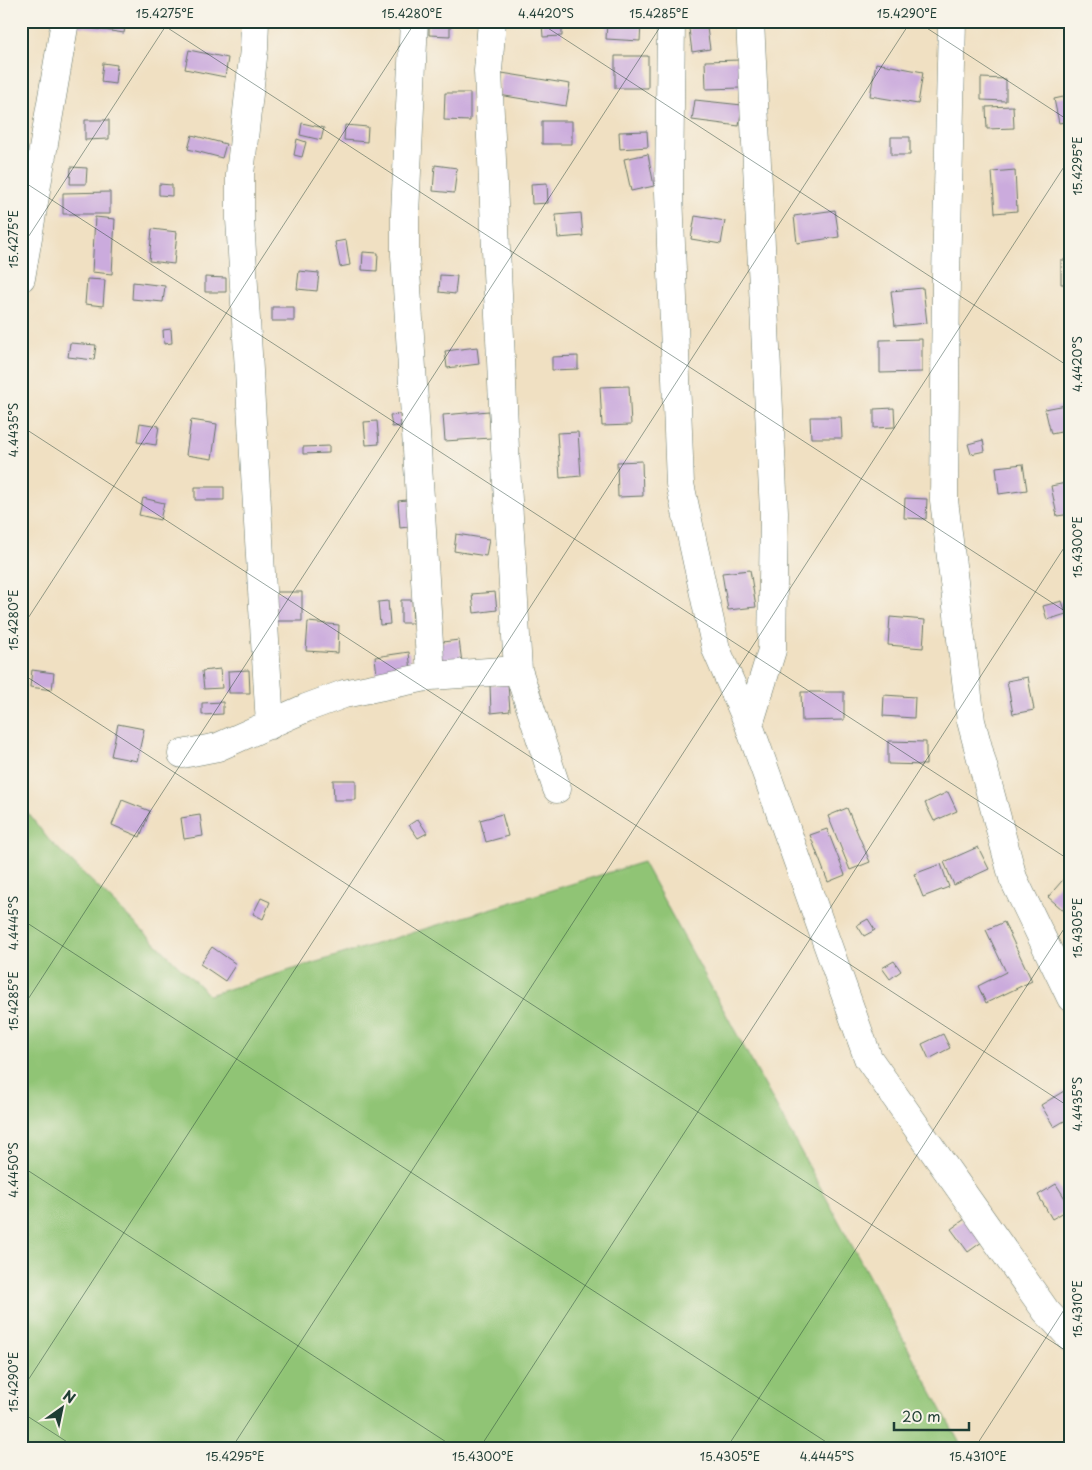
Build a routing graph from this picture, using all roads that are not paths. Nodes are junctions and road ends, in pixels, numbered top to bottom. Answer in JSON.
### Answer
{"nodes":[{"id":1,"x":65,"y":21,"type":"edge"},
{"id":2,"x":255,"y":21,"type":"edge"},
{"id":3,"x":414,"y":21,"type":"edge"},
{"id":4,"x":492,"y":21,"type":"edge"},
{"id":5,"x":671,"y":21,"type":"edge"},
{"id":6,"x":750,"y":21,"type":"edge"},
{"id":7,"x":952,"y":21,"type":"edge"},
{"id":8,"x":21,"y":278,"type":"edge"},
{"id":9,"x":518,"y":670,"type":"junction"},
{"id":10,"x":431,"y":676,"type":"junction"},
{"id":11,"x":270,"y":725,"type":"junction"},
{"id":12,"x":748,"y":725,"type":"junction"},
{"id":13,"x":182,"y":754,"type":"dead end"},
{"id":14,"x":557,"y":789,"type":"dead end"},
{"id":15,"x":1071,"y":998,"type":"edge"},
{"id":16,"x":1071,"y":1338,"type":"edge"}],
"edges":[{"from":1,"to":8,"type":"street"},
{"from":2,"to":11,"type":"street"},
{"from":3,"to":10,"type":"street"},
{"from":4,"to":9,"type":"street"},
{"from":5,"to":12,"type":"street"},
{"from":6,"to":12,"type":"street"},
{"from":7,"to":15,"type":"street"},
{"from":9,"to":10,"type":"street"},
{"from":9,"to":14,"type":"street"},
{"from":10,"to":11,"type":"street"},
{"from":11,"to":13,"type":"street"},
{"from":12,"to":16,"type":"street"}]}
